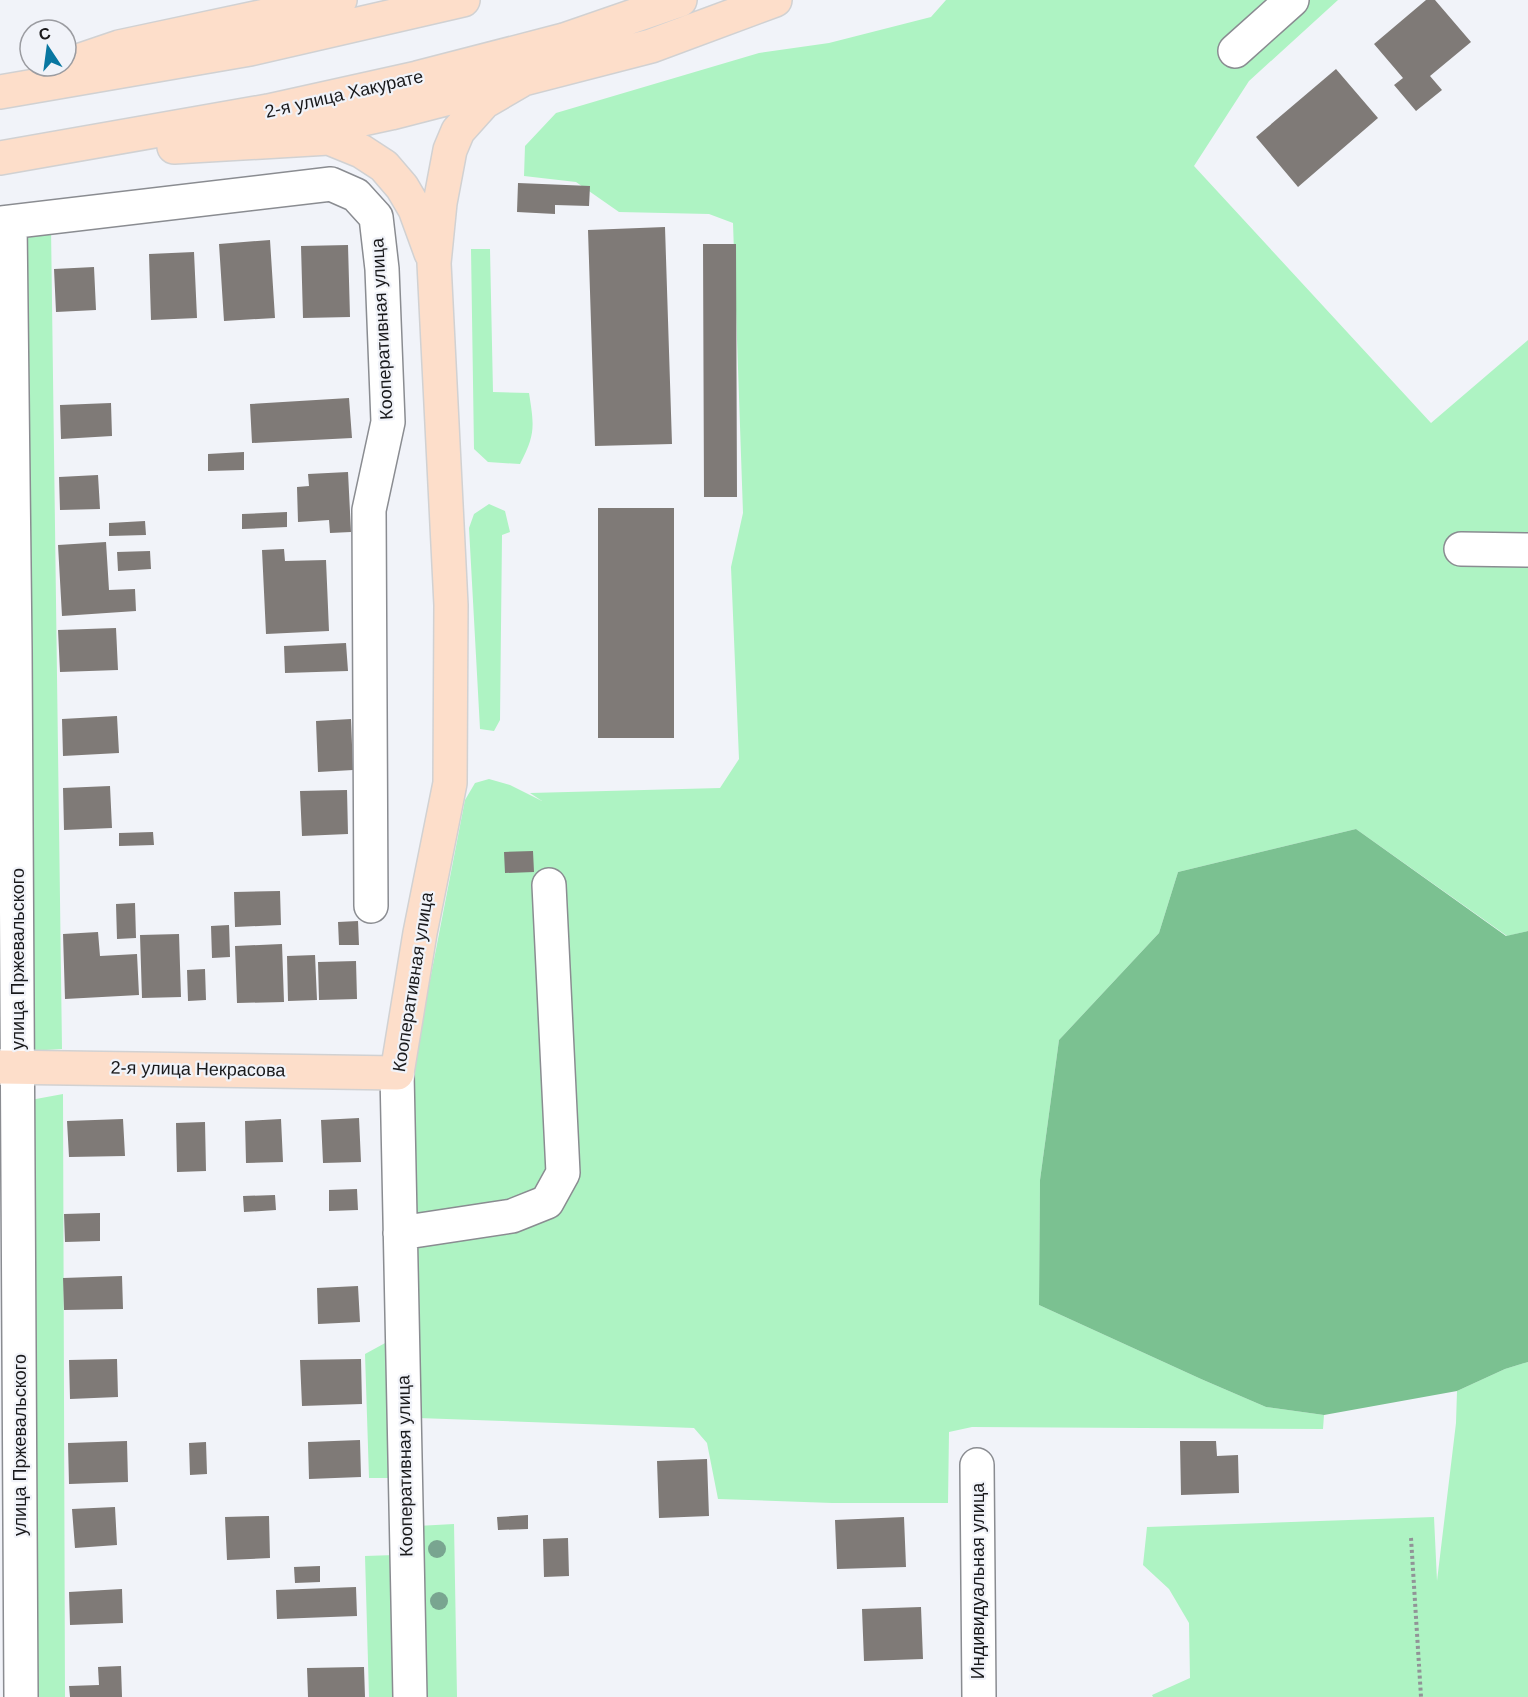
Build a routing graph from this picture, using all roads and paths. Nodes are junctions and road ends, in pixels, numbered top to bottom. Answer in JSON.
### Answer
{"nodes":[{"id":1,"x":272,"y":0,"type":"edge"},
{"id":2,"x":340,"y":0,"type":"edge"},
{"id":3,"x":463,"y":0,"type":"edge"},
{"id":4,"x":680,"y":0,"type":"edge"},
{"id":5,"x":775,"y":0,"type":"edge"},
{"id":6,"x":1292,"y":0,"type":"edge"},
{"id":7,"x":241,"y":22,"type":"junction"},
{"id":8,"x":1235,"y":51,"type":"dead end"},
{"id":9,"x":567,"y":54,"type":"junction"},
{"id":10,"x":78,"y":61,"type":"edge"},
{"id":11,"x":32,"y":78,"type":"edge"},
{"id":12,"x":520,"y":81,"type":"junction"},
{"id":13,"x":0,"y":90,"type":"edge"},
{"id":14,"x":262,"y":141,"type":"junction"},
{"id":15,"x":0,"y":158,"type":"edge"},
{"id":16,"x":5,"y":222,"type":"edge"},
{"id":17,"x":434,"y":263,"type":"junction"},
{"id":18,"x":1461,"y":549,"type":"dead end"},
{"id":19,"x":1528,"y":550,"type":"edge"},
{"id":20,"x":549,"y":885,"type":"dead end"},
{"id":21,"x":371,"y":906,"type":"dead end"},
{"id":22,"x":9,"y":1066,"type":"edge"},
{"id":23,"x":397,"y":1073,"type":"junction"},
{"id":24,"x":400,"y":1233,"type":"junction"},
{"id":25,"x":977,"y":1465,"type":"dead end"},
{"id":26,"x":1411,"y":1538,"type":"dead end"},
{"id":27,"x":21,"y":1697,"type":"edge"},
{"id":28,"x":410,"y":1697,"type":"edge"},
{"id":29,"x":979,"y":1697,"type":"edge"},
{"id":30,"x":1421,"y":1697,"type":"edge"}],
"edges":[{"from":1,"to":7,"type":"main road"},
{"from":2,"to":7,"type":"main road"},
{"from":3,"to":13,"type":"main road"},
{"from":4,"to":9,"type":"main road","name":"2-я улица Хакурате"},
{"from":5,"to":9,"type":"main road"},
{"from":6,"to":8,"type":"street"},
{"from":7,"to":10,"type":"main road"},
{"from":9,"to":12,"type":"main road"},
{"from":9,"to":15,"type":"main road","name":"2-я улица Хакурате"},
{"from":11,"to":13,"type":"main road"},
{"from":12,"to":14,"type":"main road"},
{"from":12,"to":17,"type":"main road"},
{"from":14,"to":15,"type":"main road"},
{"from":14,"to":17,"type":"main road"},
{"from":16,"to":21,"type":"street","name":"Кооперативная улица"},
{"from":16,"to":22,"type":"street","name":"улица Пржевальского"},
{"from":17,"to":23,"type":"main road","name":"Кооперативная улица"},
{"from":18,"to":19,"type":"street"},
{"from":20,"to":24,"type":"street"},
{"from":22,"to":23,"type":"main road","name":"2-я улица Некрасова"},
{"from":22,"to":27,"type":"street","name":"улица Пржевальского"},
{"from":23,"to":24,"type":"street","name":"Кооперативная улица"},
{"from":24,"to":28,"type":"street","name":"Кооперативная улица"},
{"from":25,"to":29,"type":"street","name":"Индивидуальная улица"},
{"from":26,"to":30,"type":"path"}]}
